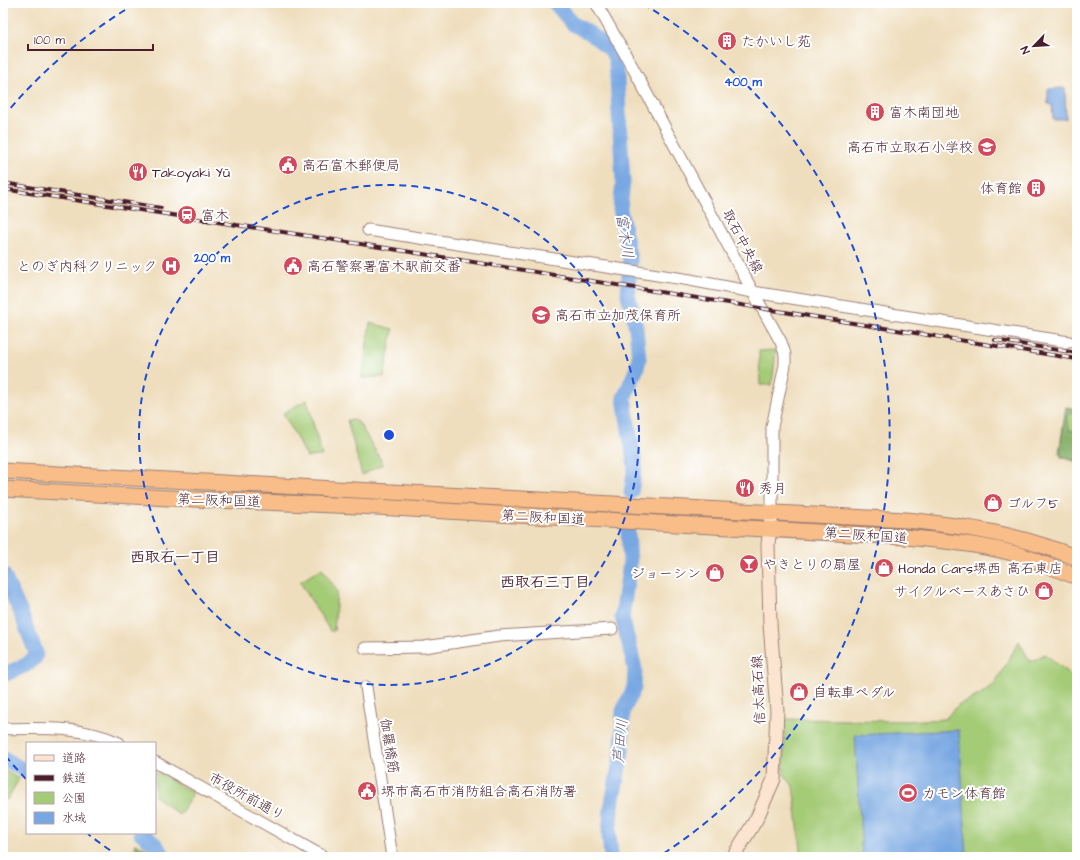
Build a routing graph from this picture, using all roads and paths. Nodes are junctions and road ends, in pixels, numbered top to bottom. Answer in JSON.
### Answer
{"nodes":[{"id":1,"x":596,"y":3,"type":"edge"},
{"id":2,"x":368,"y":230,"type":"dead end"},
{"id":3,"x":753,"y":292,"type":"junction"},
{"id":4,"x":1069,"y":342,"type":"dead end"},
{"id":5,"x":3,"y":471,"type":"edge"},
{"id":6,"x":3,"y":489,"type":"edge"},
{"id":7,"x":772,"y":512,"type":"junction"},
{"id":8,"x":769,"y":529,"type":"junction"},
{"id":9,"x":1077,"y":558,"type":"edge"},
{"id":10,"x":1077,"y":578,"type":"edge"},
{"id":11,"x":612,"y":629,"type":"dead end"},
{"id":12,"x":365,"y":648,"type":"dead end"},
{"id":13,"x":366,"y":687,"type":"dead end"},
{"id":14,"x":3,"y":729,"type":"edge"},
{"id":15,"x":116,"y":742,"type":"edge"},
{"id":16,"x":156,"y":763,"type":"edge"},
{"id":17,"x":324,"y":857,"type":"edge"},
{"id":18,"x":392,"y":857,"type":"edge"},
{"id":19,"x":733,"y":857,"type":"edge"}],
"edges":[{"from":1,"to":3,"type":"street","name":"取石中央線"},
{"from":2,"to":3,"type":"street"},
{"from":3,"to":4,"type":"street"},
{"from":3,"to":7,"type":"street","name":"取石中央線"},
{"from":5,"to":7,"type":"highway","name":"第二阪和国道"},
{"from":6,"to":8,"type":"highway","name":"第二阪和国道"},
{"from":7,"to":8,"type":"main road","name":"信太高石線"},
{"from":7,"to":9,"type":"highway","name":"第二阪和国道"},
{"from":8,"to":10,"type":"highway","name":"第二阪和国道"},
{"from":8,"to":19,"type":"main road","name":"信太高石線"},
{"from":11,"to":12,"type":"street"},
{"from":13,"to":18,"type":"street","name":"伽羅橋筋"},
{"from":14,"to":15,"type":"street"},
{"from":16,"to":17,"type":"street","name":"市役所前通り"}]}
